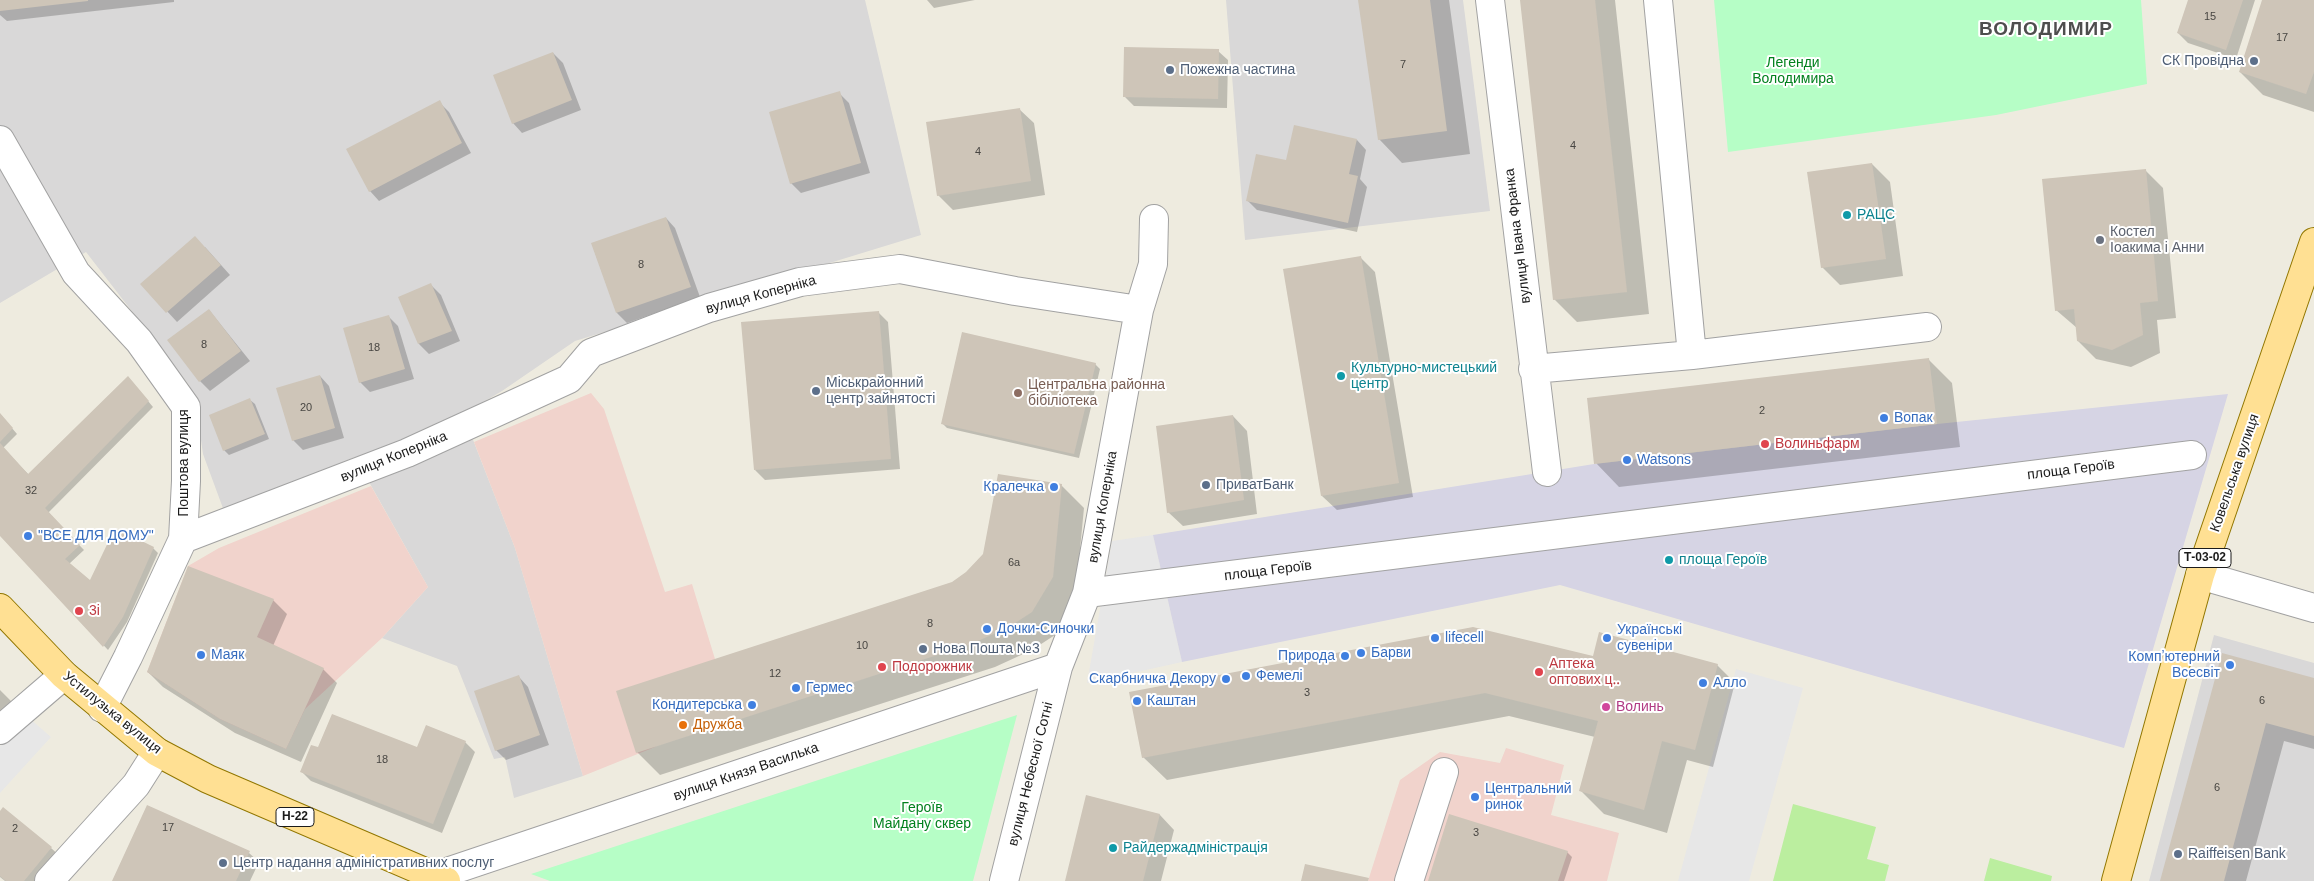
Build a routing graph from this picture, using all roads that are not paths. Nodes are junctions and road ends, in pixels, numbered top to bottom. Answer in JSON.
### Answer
{"nodes":[{"id":1,"x":1490,"y":0,"type":"edge"},
{"id":2,"x":1658,"y":0,"type":"edge"},
{"id":3,"x":0,"y":140,"type":"edge"},
{"id":4,"x":1154,"y":218,"type":"dead end"},
{"id":5,"x":2314,"y":242,"type":"edge"},
{"id":6,"x":1139,"y":310,"type":"junction"},
{"id":7,"x":1927,"y":327,"type":"dead end"},
{"id":8,"x":1692,"y":355,"type":"junction"},
{"id":9,"x":1533,"y":369,"type":"junction"},
{"id":10,"x":2192,"y":455,"type":"dead end"},
{"id":11,"x":1547,"y":472,"type":"dead end"},
{"id":12,"x":183,"y":539,"type":"junction"},
{"id":13,"x":2200,"y":575,"type":"junction"},
{"id":14,"x":1087,"y":594,"type":"junction"},
{"id":15,"x":0,"y":608,"type":"edge"},
{"id":16,"x":2314,"y":608,"type":"edge"},
{"id":17,"x":1058,"y":667,"type":"junction"},
{"id":18,"x":64,"y":675,"type":"junction"},
{"id":19,"x":102,"y":708,"type":"junction"},
{"id":20,"x":0,"y":730,"type":"edge"},
{"id":21,"x":157,"y":752,"type":"junction"},
{"id":22,"x":1444,"y":772,"type":"dead end"},
{"id":23,"x":441,"y":879,"type":"edge"},
{"id":24,"x":49,"y":881,"type":"edge"},
{"id":25,"x":1004,"y":881,"type":"edge"},
{"id":26,"x":1409,"y":881,"type":"edge"},
{"id":27,"x":2116,"y":881,"type":"edge"}],
"edges":[{"from":1,"to":9,"type":"street","name":"вулиця Івана Франка"},
{"from":2,"to":8,"type":"street"},
{"from":3,"to":12,"type":"street","name":"Поштова вулиця"},
{"from":4,"to":6,"type":"street"},
{"from":5,"to":13,"type":"main road","name":"Ковельська вулиця","number":"Т-03-02"},
{"from":6,"to":12,"type":"street","name":"вулиця Коперніка"},
{"from":6,"to":14,"type":"street","name":"вулиця Коперніка"},
{"from":7,"to":8,"type":"street"},
{"from":8,"to":9,"type":"street"},
{"from":9,"to":11,"type":"street","name":"вулиця Івана Франка"},
{"from":10,"to":14,"type":"street","name":"площа Героїв"},
{"from":12,"to":19,"type":"street","name":"Поштова вулиця"},
{"from":13,"to":16,"type":"street"},
{"from":13,"to":27,"type":"main road","name":"Ковельська вулиця","number":"Т-03-02"},
{"from":14,"to":17,"type":"street","name":"вулиця Коперніка"},
{"from":15,"to":18,"type":"main road","name":"Устилузька вулиця","number":"Н-22"},
{"from":17,"to":23,"type":"street","name":"вулиця Князя Василька"},
{"from":17,"to":25,"type":"street","name":"вулиця Небесної Сотні"},
{"from":18,"to":19,"type":"main road","name":"Устилузька вулиця","number":"Н-22"},
{"from":18,"to":20,"type":"street"},
{"from":19,"to":21,"type":"main road","name":"Устилузька вулиця","number":"Н-22"},
{"from":21,"to":23,"type":"main road","name":"Устилузька вулиця","number":"Н-22"},
{"from":21,"to":24,"type":"street"},
{"from":22,"to":26,"type":"street"}]}
